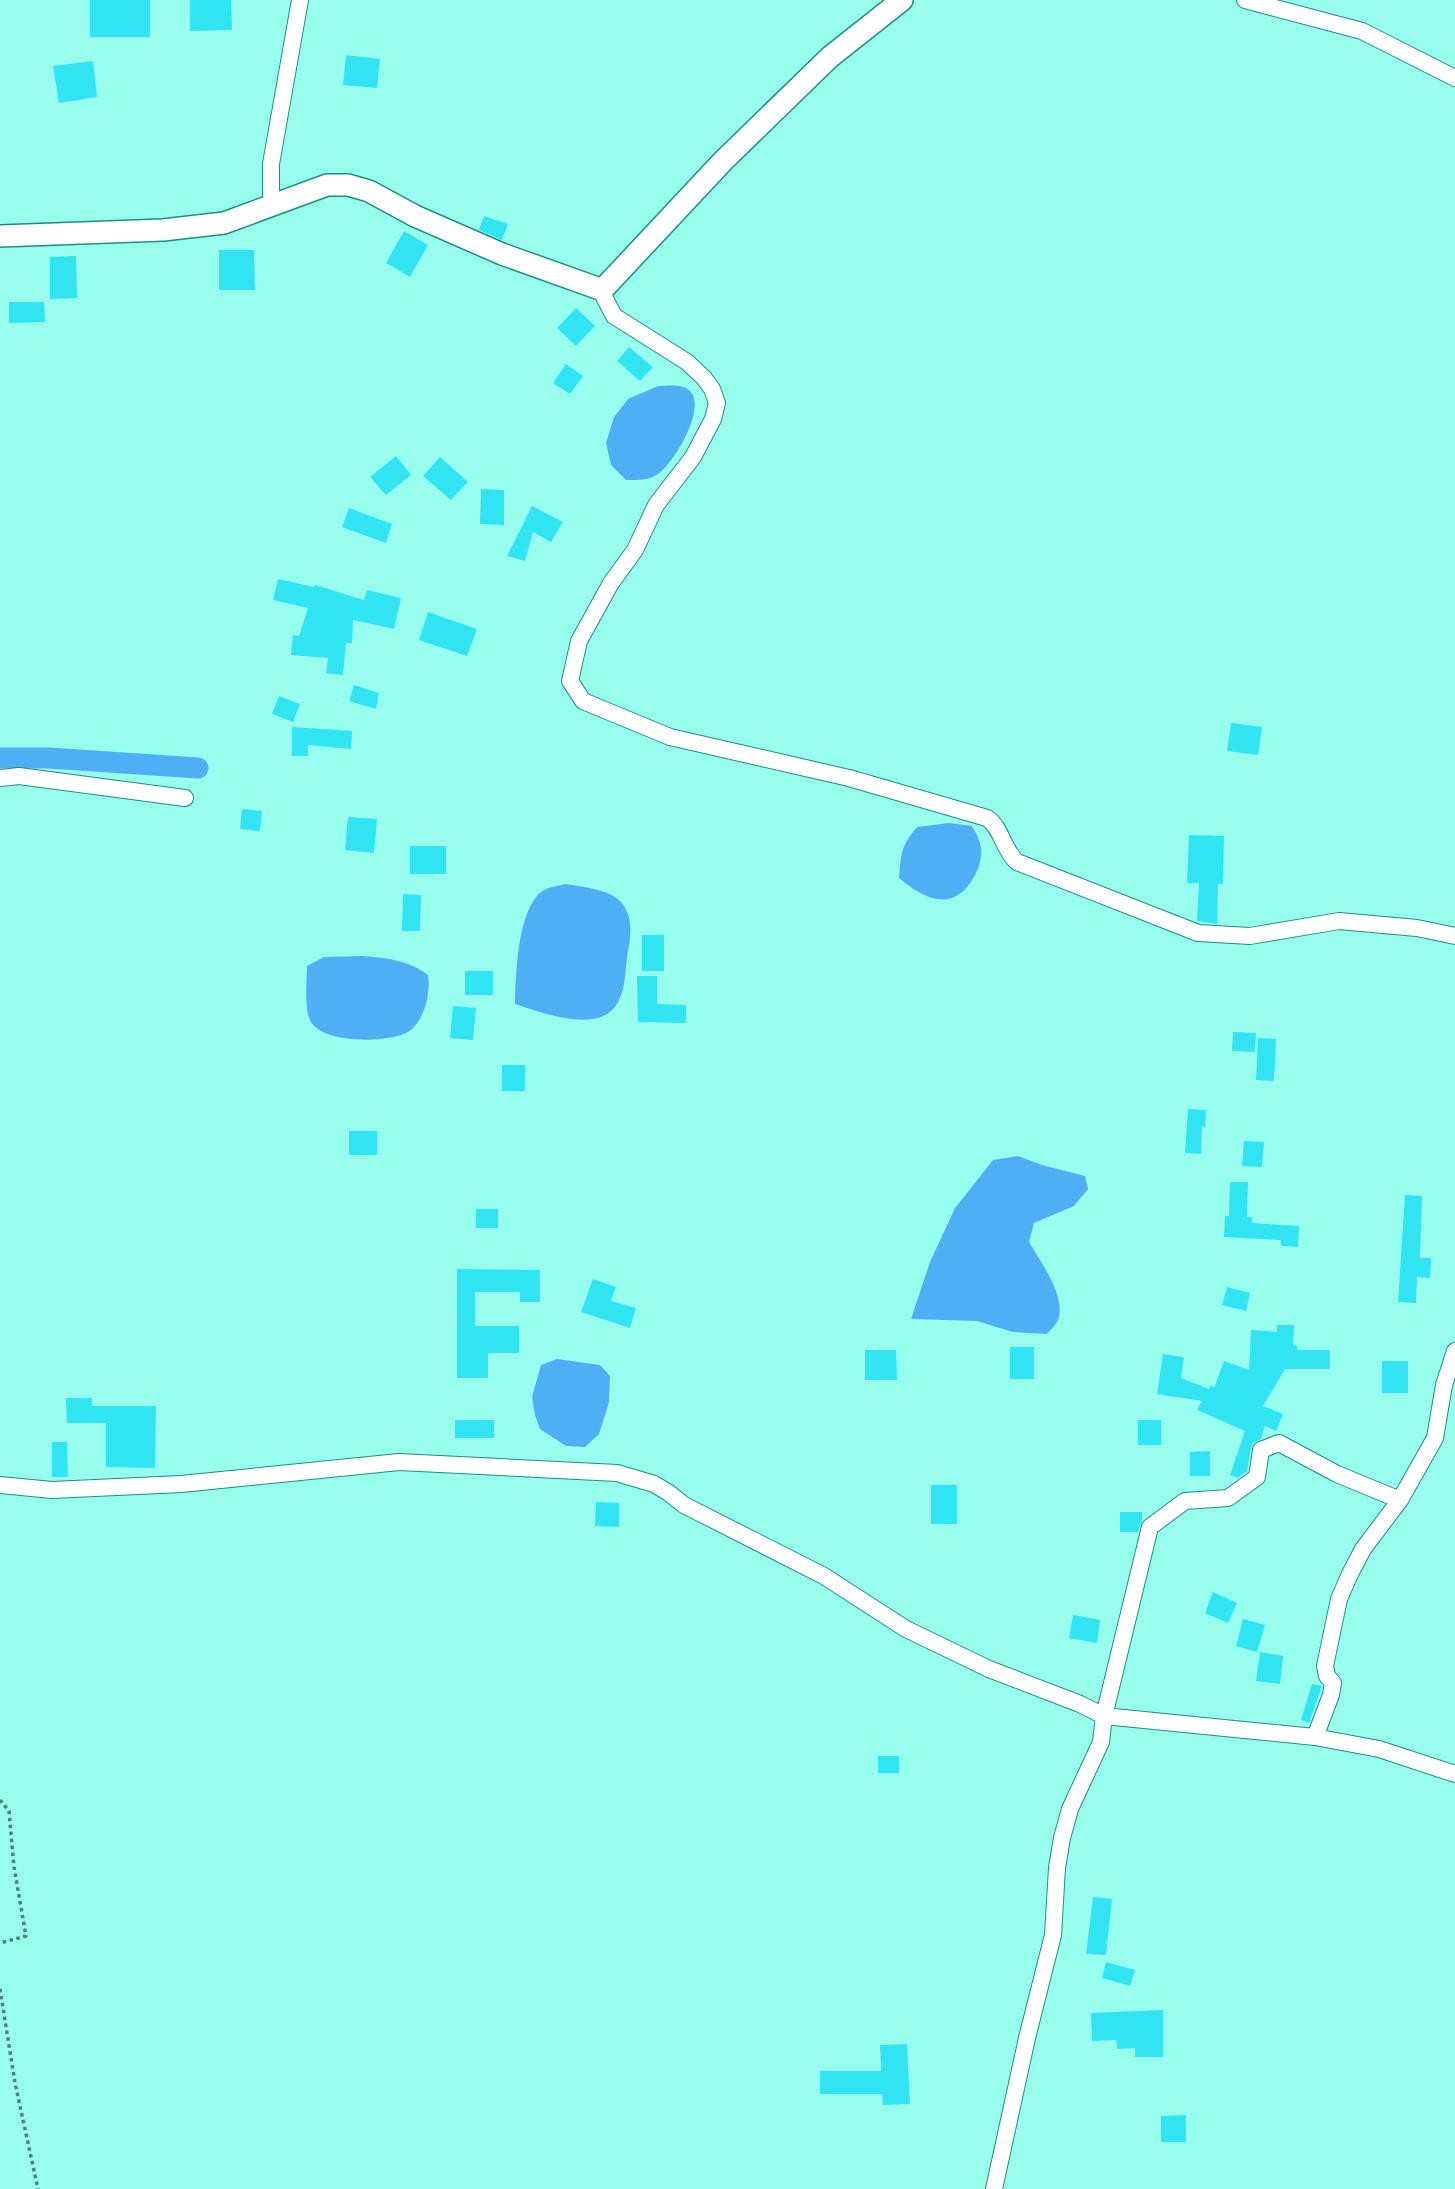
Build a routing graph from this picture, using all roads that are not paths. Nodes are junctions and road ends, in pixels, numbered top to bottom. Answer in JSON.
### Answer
{"nodes":[{"id":1,"x":300,"y":0,"type":"edge"},
{"id":2,"x":902,"y":0,"type":"edge"},
{"id":3,"x":1245,"y":0,"type":"edge"},
{"id":4,"x":1455,"y":78,"type":"edge"},
{"id":5,"x":271,"y":205,"type":"junction"},
{"id":6,"x":0,"y":236,"type":"edge"},
{"id":7,"x":600,"y":289,"type":"junction"},
{"id":8,"x":0,"y":778,"type":"edge"},
{"id":9,"x":186,"y":798,"type":"dead end"},
{"id":10,"x":1455,"y":936,"type":"edge"},
{"id":11,"x":1455,"y":1351,"type":"edge"},
{"id":12,"x":0,"y":1485,"type":"edge"},
{"id":13,"x":1400,"y":1500,"type":"junction"},
{"id":14,"x":1104,"y":1716,"type":"junction"},
{"id":15,"x":1315,"y":1737,"type":"junction"},
{"id":16,"x":1455,"y":1774,"type":"edge"},
{"id":17,"x":994,"y":2189,"type":"edge"}],
"edges":[{"from":1,"to":5,"type":"street"},
{"from":2,"to":7,"type":"street"},
{"from":3,"to":4,"type":"street"},
{"from":5,"to":6,"type":"street"},
{"from":5,"to":7,"type":"street"},
{"from":7,"to":10,"type":"street"},
{"from":8,"to":9,"type":"street"},
{"from":11,"to":13,"type":"street"},
{"from":12,"to":14,"type":"street"},
{"from":13,"to":14,"type":"street"},
{"from":13,"to":15,"type":"street"},
{"from":14,"to":15,"type":"street"},
{"from":14,"to":17,"type":"street"},
{"from":15,"to":16,"type":"street"}]}
